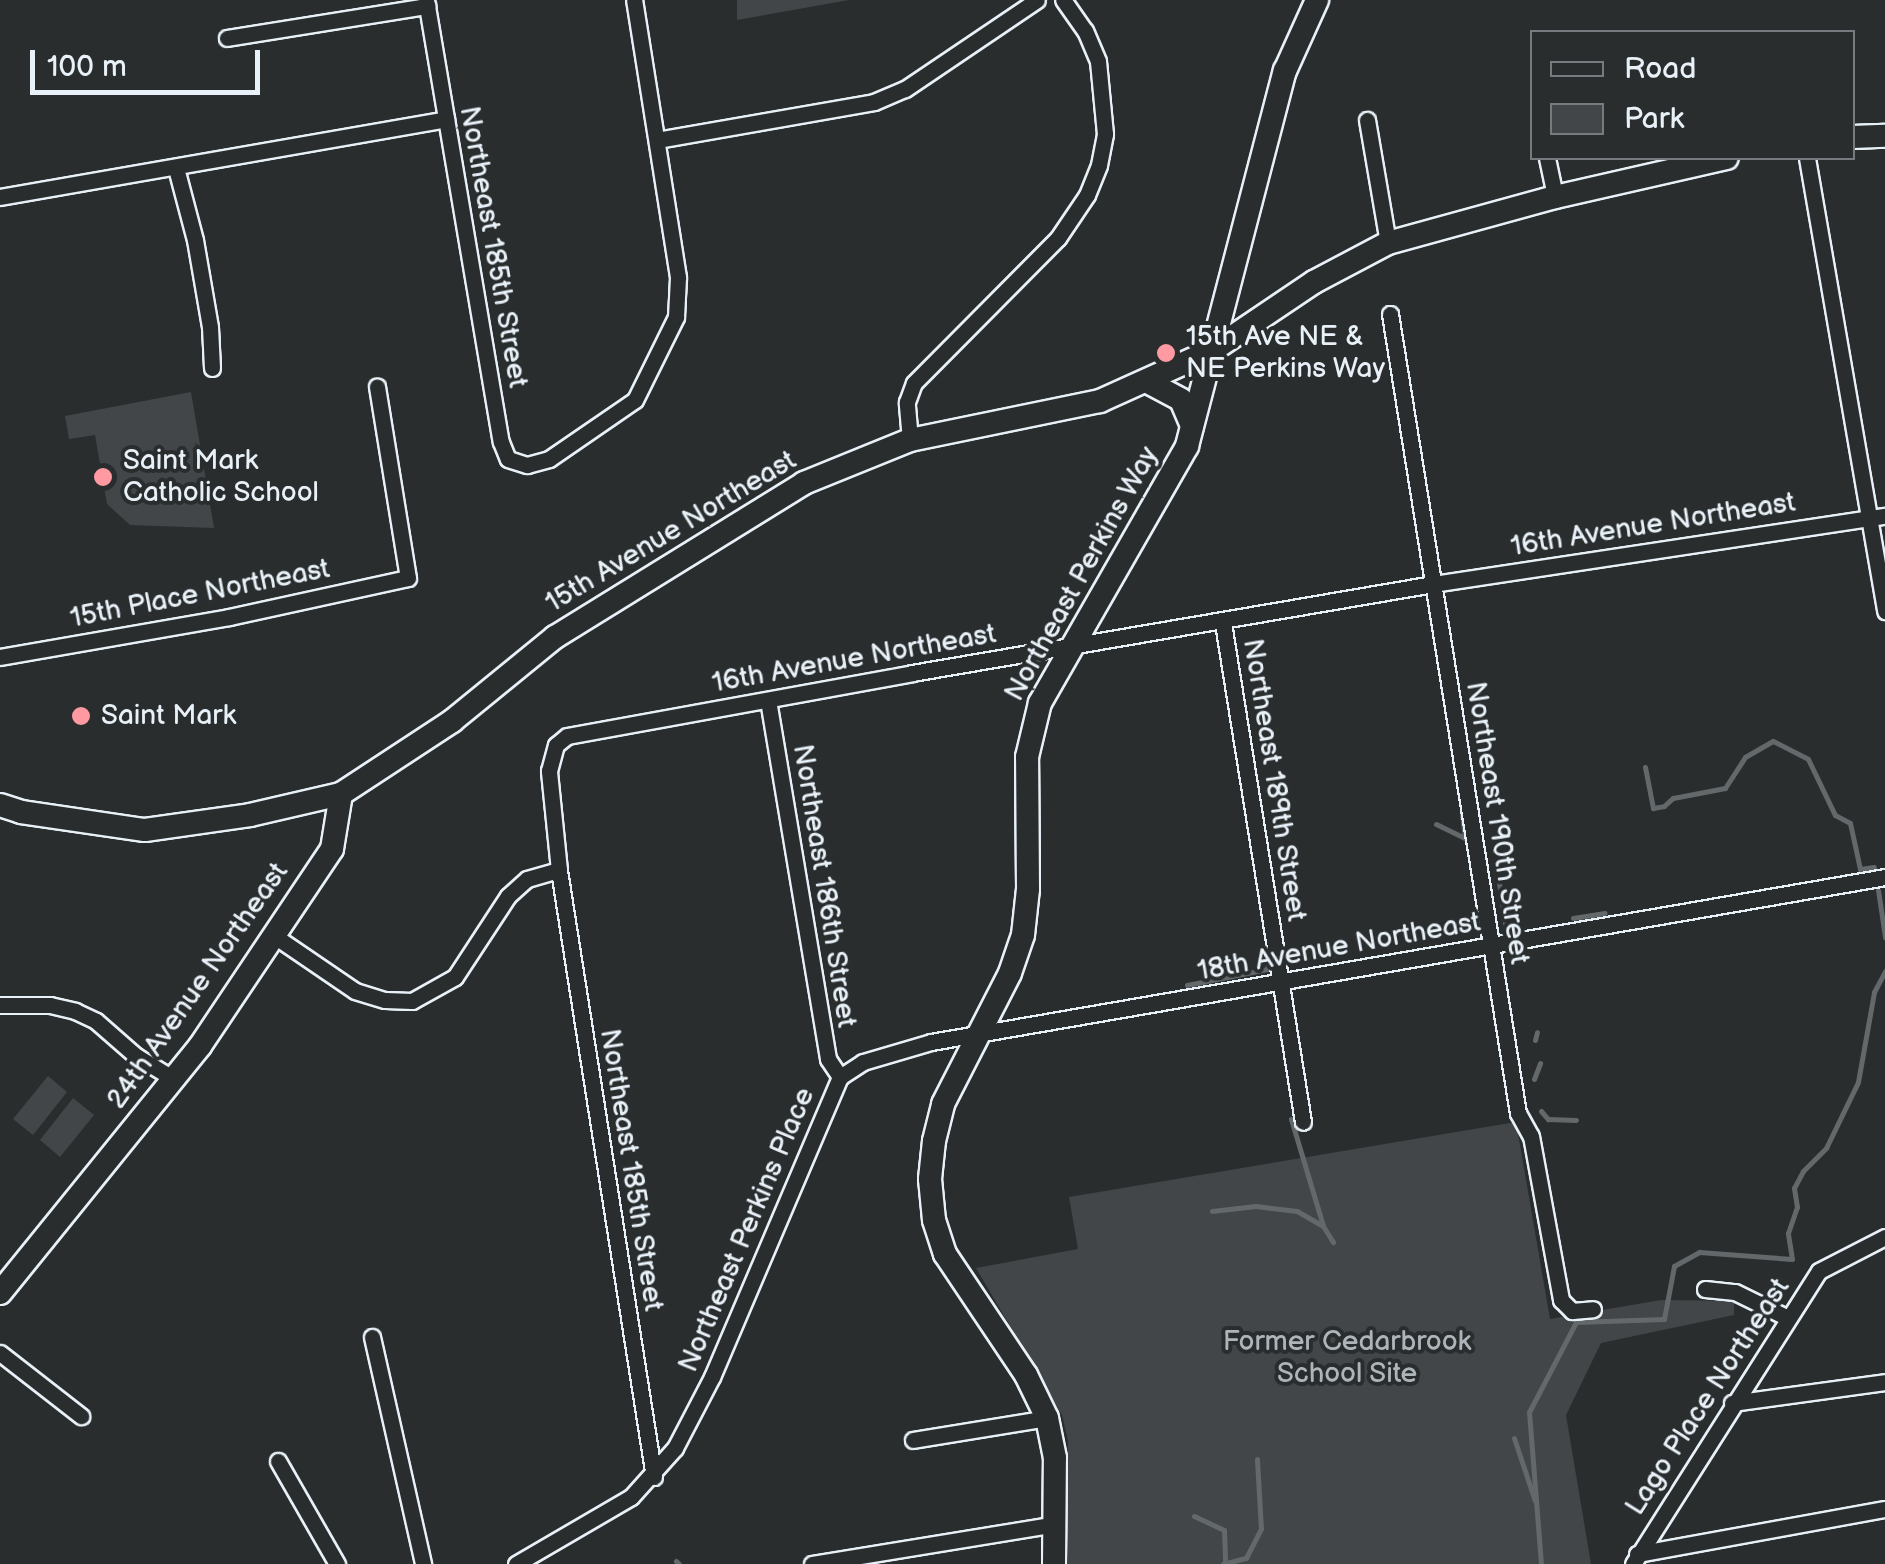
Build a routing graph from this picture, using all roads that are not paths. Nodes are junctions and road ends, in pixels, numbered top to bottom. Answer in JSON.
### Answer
{"nodes":[{"id":1,"x":634,"y":0,"type":"edge"},
{"id":2,"x":1037,"y":0,"type":"edge"},
{"id":3,"x":1063,"y":0,"type":"edge"},
{"id":4,"x":1317,"y":0,"type":"edge"},
{"id":5,"x":427,"y":3,"type":"edge"},
{"id":6,"x":227,"y":38,"type":"dead end"},
{"id":7,"x":446,"y":119,"type":"junction"},
{"id":8,"x":1367,"y":120,"type":"dead end"},
{"id":9,"x":1885,"y":136,"type":"edge"},
{"id":10,"x":1855,"y":137,"type":"edge"},
{"id":11,"x":657,"y":140,"type":"junction"},
{"id":12,"x":1547,"y":160,"type":"edge"},
{"id":13,"x":1717,"y":160,"type":"edge"},
{"id":14,"x":1807,"y":160,"type":"edge"},
{"id":15,"x":176,"y":168,"type":"junction"},
{"id":16,"x":0,"y":197,"type":"edge"},
{"id":17,"x":1554,"y":197,"type":"junction"},
{"id":18,"x":1388,"y":242,"type":"junction"},
{"id":19,"x":1390,"y":314,"type":"dead end"},
{"id":20,"x":1214,"y":350,"type":"junction"},
{"id":21,"x":212,"y":368,"type":"dead end"},
{"id":22,"x":1146,"y":382,"type":"junction"},
{"id":23,"x":377,"y":386,"type":"dead end"},
{"id":24,"x":1192,"y":426,"type":"junction"},
{"id":25,"x":910,"y":440,"type":"junction"},
{"id":26,"x":1877,"y":517,"type":"edge"},
{"id":27,"x":1432,"y":584,"type":"junction"},
{"id":28,"x":1885,"y":611,"type":"edge"},
{"id":29,"x":1223,"y":623,"type":"junction"},
{"id":30,"x":1070,"y":646,"type":"junction"},
{"id":31,"x":0,"y":657,"type":"edge"},
{"id":32,"x":768,"y":700,"type":"junction"},
{"id":33,"x":341,"y":794,"type":"junction"},
{"id":34,"x":0,"y":804,"type":"edge"},
{"id":35,"x":560,"y":870,"type":"junction"},
{"id":36,"x":1885,"y":877,"type":"edge"},
{"id":37,"x":273,"y":935,"type":"junction"},
{"id":38,"x":1492,"y":946,"type":"junction"},
{"id":39,"x":1281,"y":983,"type":"junction"},
{"id":40,"x":0,"y":1005,"type":"edge"},
{"id":41,"x":980,"y":1036,"type":"junction"},
{"id":42,"x":840,"y":1077,"type":"junction"},
{"id":43,"x":174,"y":1079,"type":"junction"},
{"id":44,"x":1302,"y":1122,"type":"dead end"},
{"id":45,"x":1885,"y":1237,"type":"edge"},
{"id":46,"x":1705,"y":1289,"type":"dead end"},
{"id":47,"x":0,"y":1293,"type":"edge"},
{"id":48,"x":1593,"y":1309,"type":"dead end"},
{"id":49,"x":1788,"y":1318,"type":"junction"},
{"id":50,"x":372,"y":1337,"type":"dead end"},
{"id":51,"x":0,"y":1354,"type":"edge"},
{"id":52,"x":1885,"y":1382,"type":"edge"},
{"id":53,"x":1732,"y":1403,"type":"junction"},
{"id":54,"x":81,"y":1416,"type":"dead end"},
{"id":55,"x":1047,"y":1418,"type":"junction"},
{"id":56,"x":913,"y":1440,"type":"dead end"},
{"id":57,"x":278,"y":1461,"type":"dead end"},
{"id":58,"x":654,"y":1477,"type":"junction"},
{"id":59,"x":1885,"y":1509,"type":"edge"},
{"id":60,"x":1056,"y":1524,"type":"junction"},
{"id":61,"x":1635,"y":1559,"type":"edge"},
{"id":62,"x":337,"y":1564,"type":"edge"},
{"id":63,"x":423,"y":1564,"type":"edge"},
{"id":64,"x":516,"y":1564,"type":"edge"},
{"id":65,"x":812,"y":1564,"type":"edge"},
{"id":66,"x":1054,"y":1564,"type":"edge"}],
"edges":[{"from":1,"to":11,"type":"street"},
{"from":2,"to":11,"type":"street"},
{"from":3,"to":25,"type":"street"},
{"from":4,"to":20,"type":"main road","name":"Northeast Perkins Way"},
{"from":5,"to":6,"type":"street"},
{"from":5,"to":7,"type":"street","name":"Northeast 185th Street"},
{"from":7,"to":11,"type":"street","name":"Northeast 185th Street"},
{"from":7,"to":15,"type":"street"},
{"from":8,"to":18,"type":"street"},
{"from":9,"to":10,"type":"main road"},
{"from":12,"to":17,"type":"street"},
{"from":13,"to":17,"type":"main road","name":"15th Avenue Northeast"},
{"from":14,"to":26,"type":"street"},
{"from":15,"to":16,"type":"street"},
{"from":15,"to":21,"type":"street"},
{"from":17,"to":18,"type":"main road","name":"15th Avenue Northeast"},
{"from":18,"to":20,"type":"main road","name":"15th Avenue Northeast"},
{"from":19,"to":27,"type":"street","name":"Northeast 190th Street"},
{"from":20,"to":22,"type":"main road","name":"15th Avenue Northeast"},
{"from":20,"to":24,"type":"main road","name":"Northeast Perkins Way"},
{"from":22,"to":24,"type":"main road"},
{"from":22,"to":25,"type":"main road","name":"15th Avenue Northeast"},
{"from":23,"to":31,"type":"street","name":"15th Place Northeast"},
{"from":24,"to":30,"type":"main road","name":"Northeast Perkins Way"},
{"from":25,"to":33,"type":"main road","name":"15th Avenue Northeast"},
{"from":26,"to":27,"type":"street","name":"16th Avenue Northeast"},
{"from":26,"to":28,"type":"street"},
{"from":27,"to":29,"type":"street","name":"16th Avenue Northeast"},
{"from":27,"to":38,"type":"street","name":"Northeast 190th Street"},
{"from":29,"to":30,"type":"street","name":"16th Avenue Northeast"},
{"from":29,"to":39,"type":"street","name":"Northeast 189th Street"},
{"from":30,"to":32,"type":"street","name":"16th Avenue Northeast"},
{"from":30,"to":41,"type":"main road","name":"Northeast Perkins Way"},
{"from":32,"to":35,"type":"street","name":"16th Avenue Northeast"},
{"from":32,"to":42,"type":"street","name":"Northeast 186th Street"},
{"from":33,"to":34,"type":"main road","name":"15th Avenue Northeast"},
{"from":33,"to":37,"type":"main road","name":"24th Avenue Northeast"},
{"from":35,"to":37,"type":"street"},
{"from":35,"to":58,"type":"street","name":"Northeast 185th Street"},
{"from":36,"to":38,"type":"street","name":"18th Avenue Northeast"},
{"from":37,"to":43,"type":"main road","name":"24th Avenue Northeast"},
{"from":38,"to":39,"type":"street","name":"18th Avenue Northeast"},
{"from":38,"to":48,"type":"street","name":"Northeast 190th Street"},
{"from":39,"to":41,"type":"street","name":"18th Avenue Northeast"},
{"from":39,"to":44,"type":"street","name":"Northeast 189th Street"},
{"from":40,"to":43,"type":"street"},
{"from":41,"to":42,"type":"street","name":"Northeast Perkins Place"},
{"from":41,"to":55,"type":"main road","name":"Northeast Perkins Way"},
{"from":42,"to":58,"type":"street","name":"Northeast Perkins Place"},
{"from":43,"to":47,"type":"main road","name":"24th Avenue Northeast"},
{"from":45,"to":49,"type":"street","name":"Lago Place Northeast"},
{"from":46,"to":49,"type":"street"},
{"from":49,"to":53,"type":"street","name":"Lago Place Northeast"},
{"from":50,"to":63,"type":"street"},
{"from":51,"to":54,"type":"street"},
{"from":52,"to":53,"type":"street"},
{"from":53,"to":61,"type":"street","name":"Lago Place Northeast"},
{"from":55,"to":56,"type":"street"},
{"from":55,"to":60,"type":"main road","name":"Northeast Perkins Way"},
{"from":57,"to":62,"type":"street"},
{"from":58,"to":64,"type":"street"},
{"from":59,"to":61,"type":"street"},
{"from":60,"to":65,"type":"street"},
{"from":60,"to":66,"type":"main road","name":"Northeast Perkins Way"}]}
